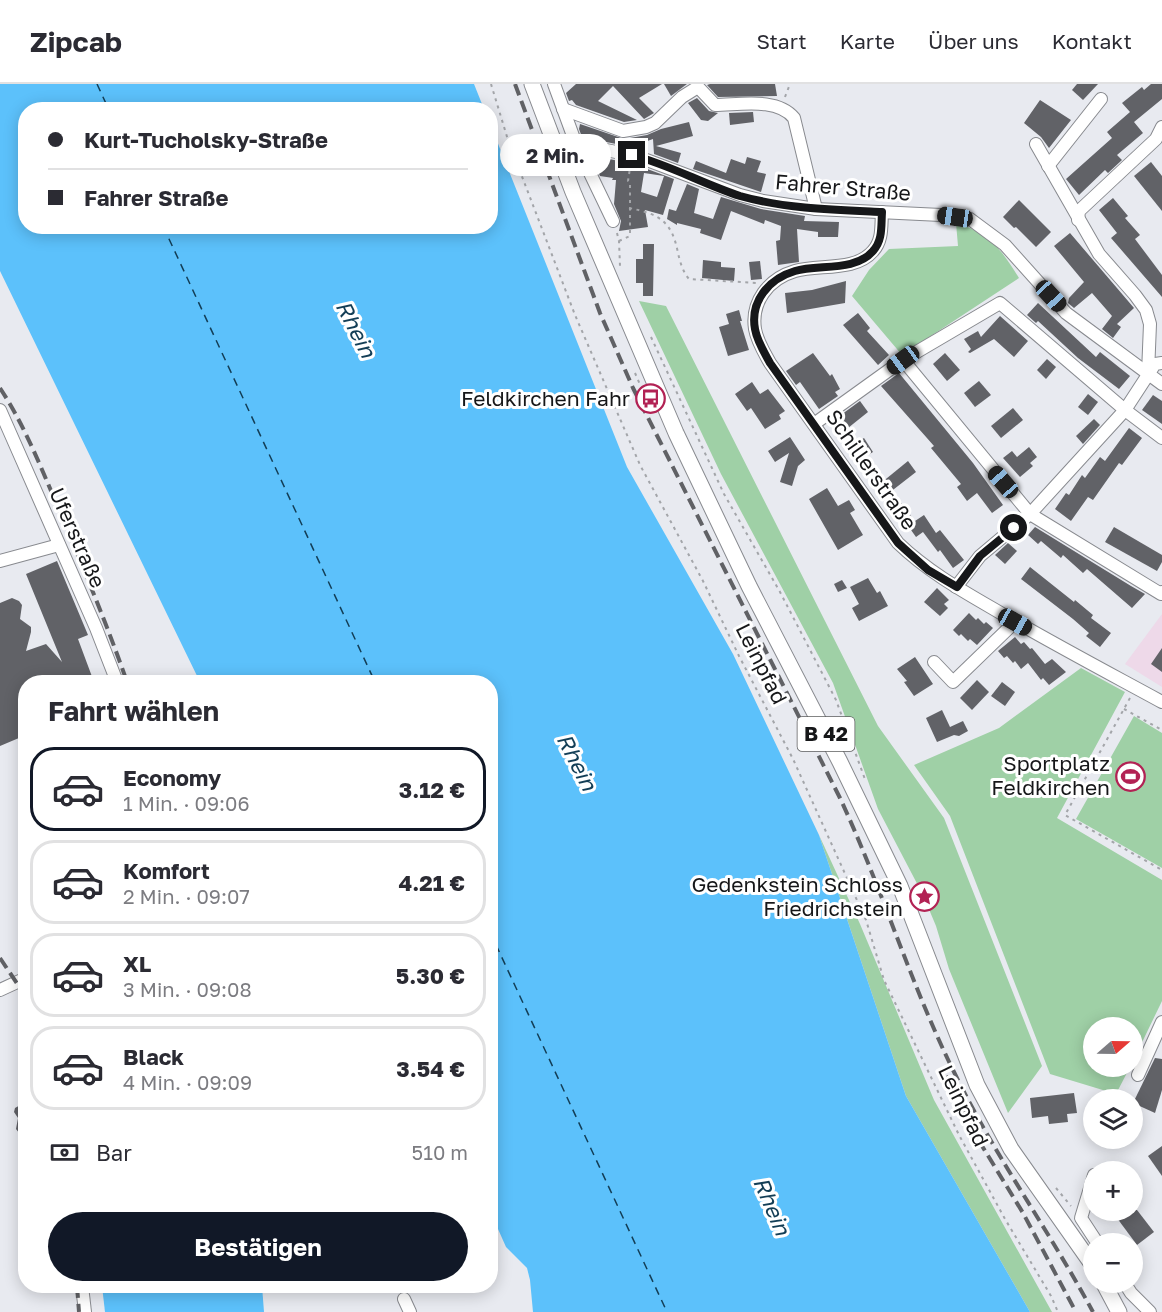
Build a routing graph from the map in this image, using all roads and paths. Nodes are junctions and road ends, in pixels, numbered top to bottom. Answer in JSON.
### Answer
{"nodes":[{"id":1,"x":491,"y":84,"type":"edge"},
{"id":2,"x":532,"y":84,"type":"edge"},
{"id":3,"x":554,"y":84,"type":"edge"},
{"id":4,"x":790,"y":84,"type":"edge"},
{"id":5,"x":1101,"y":99,"type":"dead end"},
{"id":6,"x":496,"y":102,"type":"edge"},
{"id":7,"x":498,"y":107,"type":"edge"},
{"id":8,"x":563,"y":109,"type":"junction"},
{"id":9,"x":785,"y":109,"type":"junction"},
{"id":10,"x":1162,"y":127,"type":"edge"},
{"id":11,"x":515,"y":138,"type":"dead end"},
{"id":12,"x":508,"y":140,"type":"junction"},
{"id":13,"x":576,"y":144,"type":"junction"},
{"id":14,"x":1036,"y":144,"type":"dead end"},
{"id":15,"x":1159,"y":144,"type":"edge"},
{"id":16,"x":632,"y":155,"type":"junction"},
{"id":17,"x":1048,"y":166,"type":"junction"},
{"id":18,"x":629,"y":208,"type":"junction"},
{"id":19,"x":816,"y":209,"type":"junction"},
{"id":20,"x":882,"y":212,"type":"junction"},
{"id":21,"x":1078,"y":220,"type":"junction"},
{"id":22,"x":613,"y":221,"type":"joint"},
{"id":23,"x":619,"y":241,"type":"junction"},
{"id":24,"x":618,"y":259,"type":"dead end"},
{"id":25,"x":771,"y":284,"type":"junction"},
{"id":26,"x":903,"y":360,"type":"junction"},
{"id":27,"x":1162,"y":363,"type":"edge"},
{"id":28,"x":1148,"y":373,"type":"junction"},
{"id":29,"x":1162,"y":384,"type":"edge"},
{"id":30,"x":0,"y":410,"type":"edge"},
{"id":31,"x":1125,"y":410,"type":"junction"},
{"id":32,"x":814,"y":424,"type":"junction"},
{"id":33,"x":1162,"y":438,"type":"edge"},
{"id":34,"x":1030,"y":514,"type":"junction"},
{"id":35,"x":59,"y":545,"type":"junction"},
{"id":36,"x":0,"y":561,"type":"edge"},
{"id":37,"x":957,"y":587,"type":"junction"},
{"id":38,"x":1162,"y":592,"type":"edge"},
{"id":39,"x":1015,"y":622,"type":"junction"},
{"id":40,"x":934,"y":662,"type":"dead end"},
{"id":41,"x":114,"y":675,"type":"edge"},
{"id":42,"x":1162,"y":702,"type":"edge"},
{"id":43,"x":1162,"y":730,"type":"edge"},
{"id":44,"x":1162,"y":870,"type":"edge"},
{"id":45,"x":18,"y":982,"type":"edge"},
{"id":46,"x":0,"y":990,"type":"edge"},
{"id":47,"x":1162,"y":1023,"type":"edge"},
{"id":48,"x":1143,"y":1064,"type":"edge"},
{"id":49,"x":1083,"y":1211,"type":"edge"},
{"id":50,"x":1091,"y":1233,"type":"edge"},
{"id":51,"x":1083,"y":1252,"type":"edge"},
{"id":52,"x":83,"y":1293,"type":"edge"},
{"id":53,"x":1109,"y":1293,"type":"edge"},
{"id":54,"x":1131,"y":1293,"type":"edge"},
{"id":55,"x":404,"y":1299,"type":"dead end"},
{"id":56,"x":85,"y":1312,"type":"edge"},
{"id":57,"x":410,"y":1312,"type":"edge"},
{"id":58,"x":1058,"y":1312,"type":"edge"},
{"id":59,"x":1119,"y":1312,"type":"edge"},
{"id":60,"x":1150,"y":1312,"type":"edge"}],
"edges":[{"from":1,"to":6,"type":"path","name":"Leinpfad"},
{"from":2,"to":51,"type":"main road","number":"B 42"},
{"from":3,"to":8,"type":"street"},
{"from":4,"to":9,"type":"path"},
{"from":5,"to":17,"type":"street"},
{"from":7,"to":12,"type":"path","name":"Leinpfad"},
{"from":8,"to":9,"type":"street"},
{"from":8,"to":13,"type":"street"},
{"from":9,"to":19,"type":"street"},
{"from":10,"to":15,"type":"street"},
{"from":11,"to":12,"type":"path"},
{"from":12,"to":58,"type":"path","name":"Leinpfad"},
{"from":13,"to":16,"type":"street","name":"Fahrer Straße"},
{"from":13,"to":22,"type":"street"},
{"from":14,"to":17,"type":"street"},
{"from":15,"to":21,"type":"street"},
{"from":16,"to":18,"type":"path"},
{"from":16,"to":19,"type":"street","name":"Fahrer Straße"},
{"from":17,"to":21,"type":"street"},
{"from":18,"to":23,"type":"path"},
{"from":18,"to":25,"type":"path"},
{"from":19,"to":20,"type":"street","name":"Fahrer Straße"},
{"from":20,"to":25,"type":"street"},
{"from":20,"to":28,"type":"street","name":"Fahrer Straße"},
{"from":21,"to":28,"type":"street"},
{"from":22,"to":23,"type":"path"},
{"from":23,"to":24,"type":"path"},
{"from":25,"to":32,"type":"street","name":"Schillerstraße"},
{"from":26,"to":31,"type":"street"},
{"from":26,"to":32,"type":"street"},
{"from":26,"to":34,"type":"street"},
{"from":27,"to":28,"type":"street"},
{"from":28,"to":29,"type":"street","name":"Fahrer Straße"},
{"from":28,"to":31,"type":"street"},
{"from":30,"to":35,"type":"street","name":"Uferstraße"},
{"from":31,"to":33,"type":"street"},
{"from":31,"to":34,"type":"street"},
{"from":32,"to":37,"type":"street","name":"Schillerstraße"},
{"from":34,"to":37,"type":"street"},
{"from":34,"to":38,"type":"street"},
{"from":35,"to":36,"type":"street"},
{"from":35,"to":41,"type":"street","name":"Uferstraße"},
{"from":37,"to":39,"type":"street","name":"Schillerstraße"},
{"from":39,"to":40,"type":"street"},
{"from":39,"to":42,"type":"street","name":"Schillerstraße"},
{"from":43,"to":44,"type":"path"},
{"from":45,"to":46,"type":"street"},
{"from":47,"to":48,"type":"street"},
{"from":49,"to":50,"type":"street"},
{"from":52,"to":56,"type":"street"},
{"from":53,"to":59,"type":"main road"},
{"from":54,"to":60,"type":"street"},
{"from":55,"to":57,"type":"street"}]}
